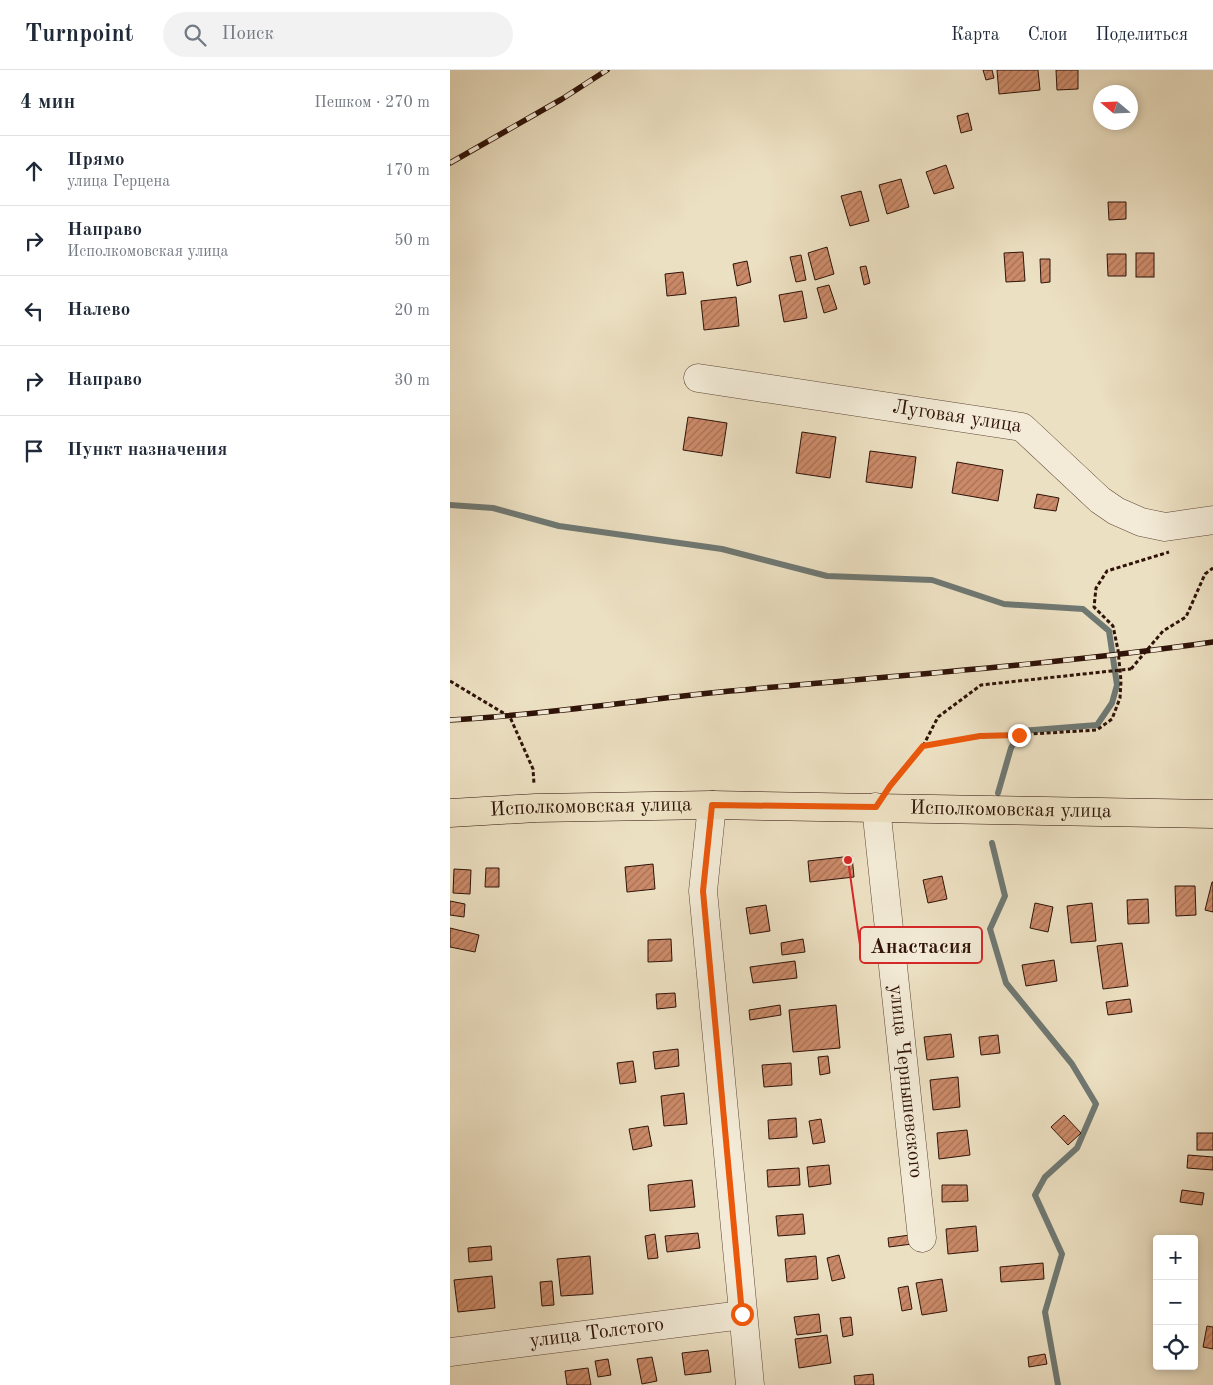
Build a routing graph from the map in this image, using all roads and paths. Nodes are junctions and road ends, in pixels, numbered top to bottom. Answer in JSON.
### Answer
{"nodes":[{"id":1,"x":698,"y":378,"type":"dead end"},
{"id":2,"x":1213,"y":520,"type":"edge"},
{"id":3,"x":1170,"y":552,"type":"dead end"},
{"id":4,"x":1213,"y":568,"type":"edge"},
{"id":5,"x":1120,"y":670,"type":"junction"},
{"id":6,"x":450,"y":681,"type":"edge"},
{"id":7,"x":923,"y":746,"type":"junction"},
{"id":8,"x":712,"y":805,"type":"junction"},
{"id":9,"x":876,"y":807,"type":"junction"},
{"id":10,"x":536,"y":808,"type":"junction"},
{"id":11,"x":450,"y":813,"type":"edge"},
{"id":12,"x":1213,"y":814,"type":"edge"},
{"id":13,"x":922,"y":1238,"type":"dead end"},
{"id":14,"x":742,"y":1314,"type":"junction"},
{"id":15,"x":450,"y":1352,"type":"edge"},
{"id":16,"x":750,"y":1385,"type":"edge"}],
"edges":[{"from":1,"to":2,"type":"street","name":"Луговая улица"},
{"from":3,"to":5,"type":"path"},
{"from":4,"to":5,"type":"path","bridge":true},
{"from":5,"to":7,"type":"path","bridge":true},
{"from":5,"to":7,"type":"path"},
{"from":6,"to":10,"type":"path"},
{"from":7,"to":9,"type":"path"},
{"from":8,"to":9,"type":"main road","name":"Исполкомовская улица"},
{"from":8,"to":10,"type":"main road","name":"Исполкомовская улица"},
{"from":8,"to":14,"type":"street"},
{"from":9,"to":12,"type":"main road","name":"Исполкомовская улица"},
{"from":9,"to":13,"type":"street","name":"улица Чернышевского"},
{"from":10,"to":11,"type":"main road","name":"Исполкомовская улица"},
{"from":14,"to":15,"type":"street","name":"улица Толстого"},
{"from":14,"to":16,"type":"street"}]}
